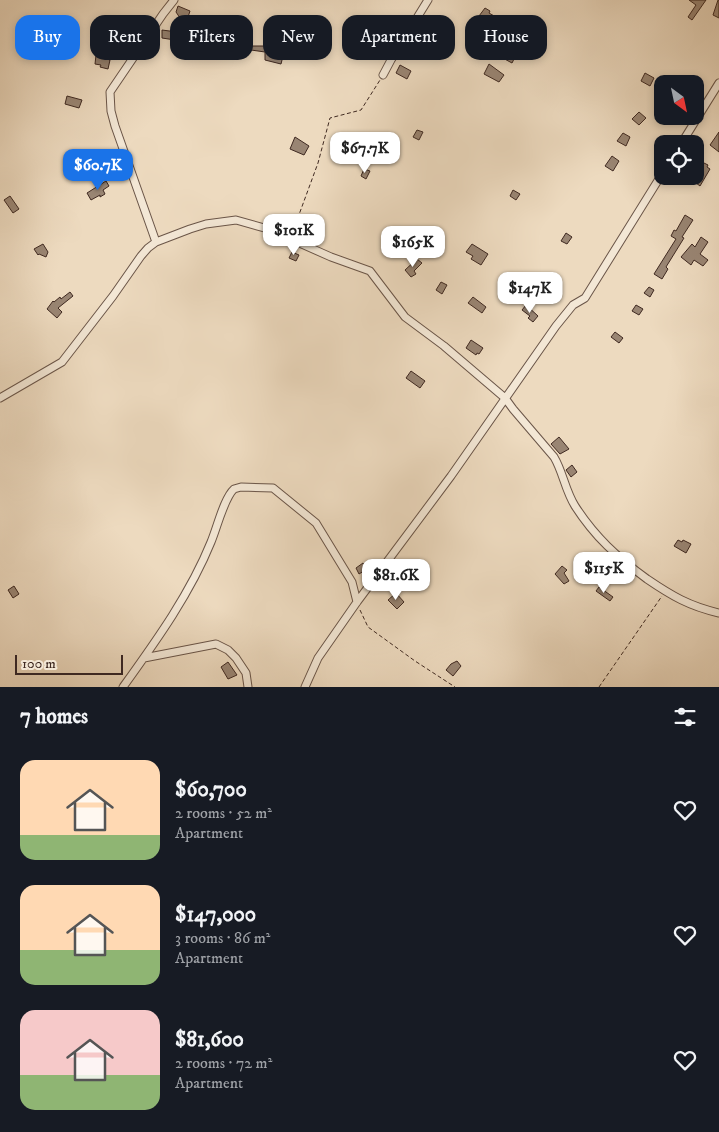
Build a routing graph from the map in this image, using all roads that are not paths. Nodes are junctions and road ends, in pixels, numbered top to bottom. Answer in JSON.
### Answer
{"nodes":[{"id":1,"x":174,"y":0,"type":"edge"},
{"id":2,"x":428,"y":0,"type":"edge"},
{"id":3,"x":383,"y":76,"type":"road end"},
{"id":4,"x":719,"y":83,"type":"edge"},
{"id":5,"x":687,"y":135,"type":"edge"},
{"id":6,"x":655,"y":185,"type":"edge"},
{"id":7,"x":156,"y":242,"type":"junction"},
{"id":8,"x":0,"y":398,"type":"edge"},
{"id":9,"x":505,"y":398,"type":"junction"},
{"id":10,"x":357,"y":602,"type":"junction"},
{"id":11,"x":719,"y":613,"type":"edge"},
{"id":12,"x":144,"y":658,"type":"junction"},
{"id":13,"x":123,"y":687,"type":"edge"},
{"id":14,"x":248,"y":687,"type":"edge"},
{"id":15,"x":305,"y":687,"type":"edge"}],
"edges":[{"from":1,"to":7,"type":"street"},
{"from":2,"to":3,"type":"street"},
{"from":4,"to":5,"type":"street"},
{"from":6,"to":9,"type":"street"},
{"from":7,"to":8,"type":"street"},
{"from":7,"to":9,"type":"street"},
{"from":9,"to":10,"type":"street"},
{"from":9,"to":11,"type":"street"},
{"from":10,"to":12,"type":"street"},
{"from":10,"to":15,"type":"street"},
{"from":12,"to":13,"type":"street"},
{"from":12,"to":14,"type":"street"}]}
